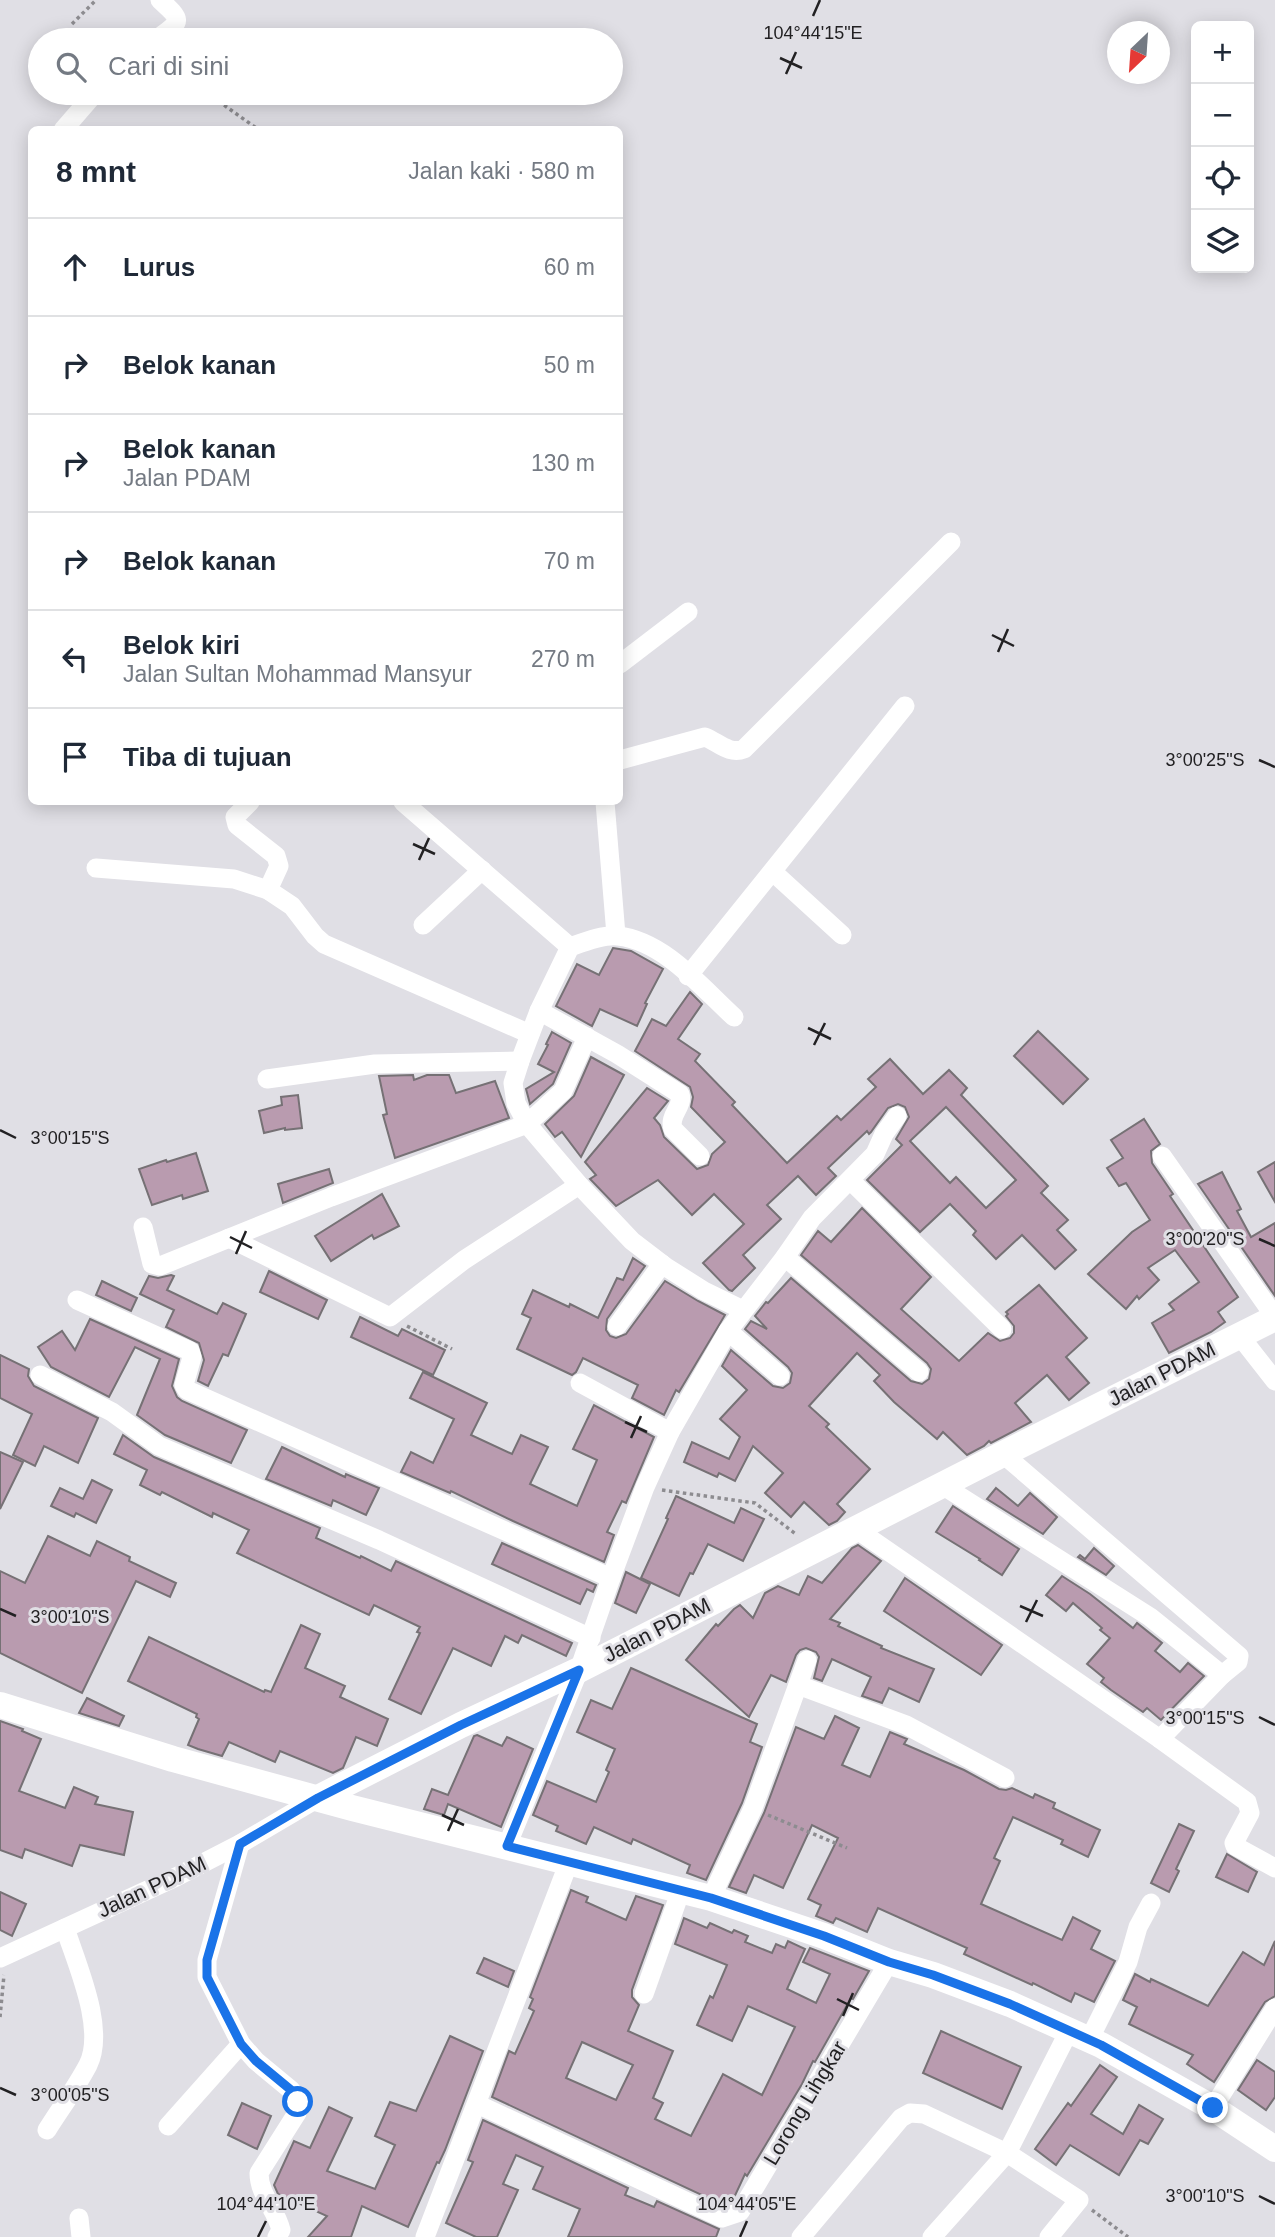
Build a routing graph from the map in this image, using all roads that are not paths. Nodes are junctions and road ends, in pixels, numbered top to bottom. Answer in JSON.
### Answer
{"nodes":[{"id":1,"x":160,"y":0,"type":"edge"},
{"id":2,"x":171,"y":28,"type":"edge"},
{"id":3,"x":85,"y":105,"type":"edge"},
{"id":4,"x":66,"y":126,"type":"edge"},
{"id":5,"x":951,"y":542,"type":"dead end"},
{"id":6,"x":688,"y":612,"type":"dead end"},
{"id":7,"x":623,"y":662,"type":"edge"},
{"id":8,"x":905,"y":706,"type":"dead end"},
{"id":9,"x":623,"y":759,"type":"edge"},
{"id":10,"x":247,"y":805,"type":"edge"},
{"id":11,"x":406,"y":805,"type":"edge"},
{"id":12,"x":605,"y":805,"type":"edge"},
{"id":13,"x":96,"y":868,"type":"dead end"},
{"id":14,"x":482,"y":870,"type":"junction"},
{"id":15,"x":773,"y":872,"type":"junction"},
{"id":16,"x":268,"y":890,"type":"junction"},
{"id":17,"x":423,"y":925,"type":"dead end"},
{"id":18,"x":842,"y":934,"type":"dead end"},
{"id":19,"x":616,"y":935,"type":"junction"},
{"id":20,"x":570,"y":947,"type":"junction"},
{"id":21,"x":688,"y":976,"type":"junction"},
{"id":22,"x":539,"y":1011,"type":"junction"},
{"id":23,"x":734,"y":1017,"type":"dead end"},
{"id":24,"x":530,"y":1034,"type":"junction"},
{"id":25,"x":587,"y":1037,"type":"junction"},
{"id":26,"x":520,"y":1061,"type":"junction"},
{"id":27,"x":267,"y":1079,"type":"dead end"},
{"id":28,"x":897,"y":1116,"type":"dead end"},
{"id":29,"x":527,"y":1124,"type":"junction"},
{"id":30,"x":700,"y":1156,"type":"dead end"},
{"id":31,"x":1162,"y":1156,"type":"dead end"},
{"id":32,"x":850,"y":1180,"type":"junction"},
{"id":33,"x":579,"y":1185,"type":"junction"},
{"id":34,"x":143,"y":1227,"type":"dead end"},
{"id":35,"x":229,"y":1238,"type":"junction"},
{"id":36,"x":785,"y":1257,"type":"junction"},
{"id":37,"x":662,"y":1264,"type":"junction"},
{"id":38,"x":77,"y":1300,"type":"dead end"},
{"id":39,"x":743,"y":1310,"type":"junction"},
{"id":40,"x":1275,"y":1318,"type":"edge"},
{"id":41,"x":617,"y":1326,"type":"dead end"},
{"id":42,"x":1002,"y":1329,"type":"dead end"},
{"id":43,"x":728,"y":1331,"type":"junction"},
{"id":44,"x":1240,"y":1335,"type":"junction"},
{"id":45,"x":919,"y":1372,"type":"dead end"},
{"id":46,"x":40,"y":1375,"type":"dead end"},
{"id":47,"x":780,"y":1376,"type":"dead end"},
{"id":48,"x":1275,"y":1381,"type":"edge"},
{"id":49,"x":580,"y":1383,"type":"dead end"},
{"id":50,"x":670,"y":1432,"type":"junction"},
{"id":51,"x":1003,"y":1454,"type":"junction"},
{"id":52,"x":942,"y":1485,"type":"junction"},
{"id":53,"x":856,"y":1529,"type":"junction"},
{"id":54,"x":611,"y":1578,"type":"junction"},
{"id":55,"x":591,"y":1638,"type":"junction"},
{"id":56,"x":807,"y":1660,"type":"dead end"},
{"id":57,"x":579,"y":1670,"type":"junction"},
{"id":58,"x":1222,"y":1675,"type":"junction"},
{"id":59,"x":798,"y":1685,"type":"junction"},
{"id":60,"x":0,"y":1705,"type":"edge"},
{"id":61,"x":1160,"y":1739,"type":"junction"},
{"id":62,"x":1005,"y":1779,"type":"dead end"},
{"id":63,"x":318,"y":1798,"type":"junction"},
{"id":64,"x":240,"y":1844,"type":"junction"},
{"id":65,"x":507,"y":1846,"type":"junction"},
{"id":66,"x":569,"y":1862,"type":"junction"},
{"id":67,"x":1275,"y":1868,"type":"edge"},
{"id":68,"x":681,"y":1890,"type":"junction"},
{"id":69,"x":711,"y":1898,"type":"junction"},
{"id":70,"x":1151,"y":1903,"type":"dead end"},
{"id":71,"x":65,"y":1928,"type":"junction"},
{"id":72,"x":3,"y":1957,"type":"edge"},
{"id":73,"x":889,"y":1962,"type":"junction"},
{"id":74,"x":644,"y":1994,"type":"dead end"},
{"id":75,"x":1275,"y":2008,"type":"edge"},
{"id":76,"x":1079,"y":2036,"type":"junction"},
{"id":77,"x":241,"y":2044,"type":"junction"},
{"id":78,"x":477,"y":2104,"type":"junction"},
{"id":79,"x":1213,"y":2108,"type":"junction"},
{"id":80,"x":168,"y":2126,"type":"dead end"},
{"id":81,"x":47,"y":2130,"type":"dead end"},
{"id":82,"x":1275,"y":2149,"type":"edge"},
{"id":83,"x":1007,"y":2153,"type":"junction"},
{"id":84,"x":277,"y":2237,"type":"edge"},
{"id":85,"x":425,"y":2237,"type":"edge"},
{"id":86,"x":801,"y":2237,"type":"edge"},
{"id":87,"x":932,"y":2237,"type":"edge"},
{"id":88,"x":1049,"y":2237,"type":"edge"}],
"edges":[{"from":1,"to":2,"type":"street"},
{"from":3,"to":4,"type":"street"},
{"from":5,"to":9,"type":"street"},
{"from":6,"to":7,"type":"street"},
{"from":8,"to":15,"type":"street"},
{"from":10,"to":16,"type":"street"},
{"from":11,"to":14,"type":"street"},
{"from":12,"to":19,"type":"street"},
{"from":13,"to":16,"type":"street"},
{"from":14,"to":17,"type":"street"},
{"from":14,"to":20,"type":"street"},
{"from":15,"to":18,"type":"street"},
{"from":15,"to":21,"type":"street"},
{"from":16,"to":24,"type":"street"},
{"from":19,"to":20,"type":"street"},
{"from":19,"to":21,"type":"street"},
{"from":20,"to":22,"type":"street"},
{"from":21,"to":23,"type":"street"},
{"from":22,"to":24,"type":"street"},
{"from":22,"to":25,"type":"street"},
{"from":24,"to":26,"type":"street"},
{"from":25,"to":29,"type":"street"},
{"from":25,"to":30,"type":"street"},
{"from":26,"to":27,"type":"street"},
{"from":26,"to":29,"type":"street"},
{"from":28,"to":32,"type":"street"},
{"from":29,"to":33,"type":"street"},
{"from":29,"to":35,"type":"street"},
{"from":31,"to":40,"type":"street"},
{"from":32,"to":36,"type":"street"},
{"from":32,"to":42,"type":"street"},
{"from":33,"to":35,"type":"street"},
{"from":33,"to":37,"type":"street"},
{"from":34,"to":35,"type":"street"},
{"from":36,"to":39,"type":"street"},
{"from":36,"to":45,"type":"street"},
{"from":37,"to":39,"type":"street"},
{"from":37,"to":41,"type":"street"},
{"from":38,"to":54,"type":"street"},
{"from":39,"to":43,"type":"street"},
{"from":40,"to":44,"type":"street","name":"Jalan PDAM"},
{"from":43,"to":47,"type":"street"},
{"from":43,"to":50,"type":"street"},
{"from":44,"to":48,"type":"street"},
{"from":44,"to":51,"type":"street","name":"Jalan PDAM"},
{"from":46,"to":55,"type":"street"},
{"from":49,"to":50,"type":"street"},
{"from":50,"to":54,"type":"street"},
{"from":51,"to":52,"type":"street","name":"Jalan PDAM"},
{"from":51,"to":58,"type":"street"},
{"from":52,"to":53,"type":"street","name":"Jalan PDAM"},
{"from":52,"to":58,"type":"street"},
{"from":53,"to":57,"type":"street","name":"Jalan PDAM"},
{"from":53,"to":61,"type":"street"},
{"from":54,"to":55,"type":"street"},
{"from":55,"to":57,"type":"street"},
{"from":56,"to":59,"type":"street"},
{"from":57,"to":63,"type":"street","name":"Jalan PDAM"},
{"from":57,"to":65,"type":"street"},
{"from":58,"to":61,"type":"street"},
{"from":59,"to":62,"type":"street"},
{"from":59,"to":69,"type":"street"},
{"from":60,"to":63,"type":"street"},
{"from":61,"to":67,"type":"street"},
{"from":63,"to":64,"type":"street","name":"Jalan PDAM"},
{"from":63,"to":65,"type":"street"},
{"from":64,"to":71,"type":"street","name":"Jalan PDAM"},
{"from":64,"to":77,"type":"street"},
{"from":65,"to":66,"type":"street"},
{"from":66,"to":68,"type":"street"},
{"from":66,"to":78,"type":"street"},
{"from":68,"to":69,"type":"street"},
{"from":68,"to":74,"type":"street"},
{"from":69,"to":73,"type":"street"},
{"from":70,"to":76,"type":"street"},
{"from":71,"to":72,"type":"street","name":"Jalan PDAM"},
{"from":71,"to":81,"type":"street"},
{"from":73,"to":76,"type":"street"},
{"from":73,"to":78,"type":"street","name":"Lorong Lihgkar"},
{"from":75,"to":79,"type":"street"},
{"from":76,"to":79,"type":"street"},
{"from":76,"to":83,"type":"street"},
{"from":77,"to":80,"type":"street"},
{"from":77,"to":84,"type":"street"},
{"from":78,"to":85,"type":"street"},
{"from":79,"to":82,"type":"street"},
{"from":83,"to":86,"type":"street"},
{"from":83,"to":87,"type":"street"},
{"from":83,"to":88,"type":"street"}]}
